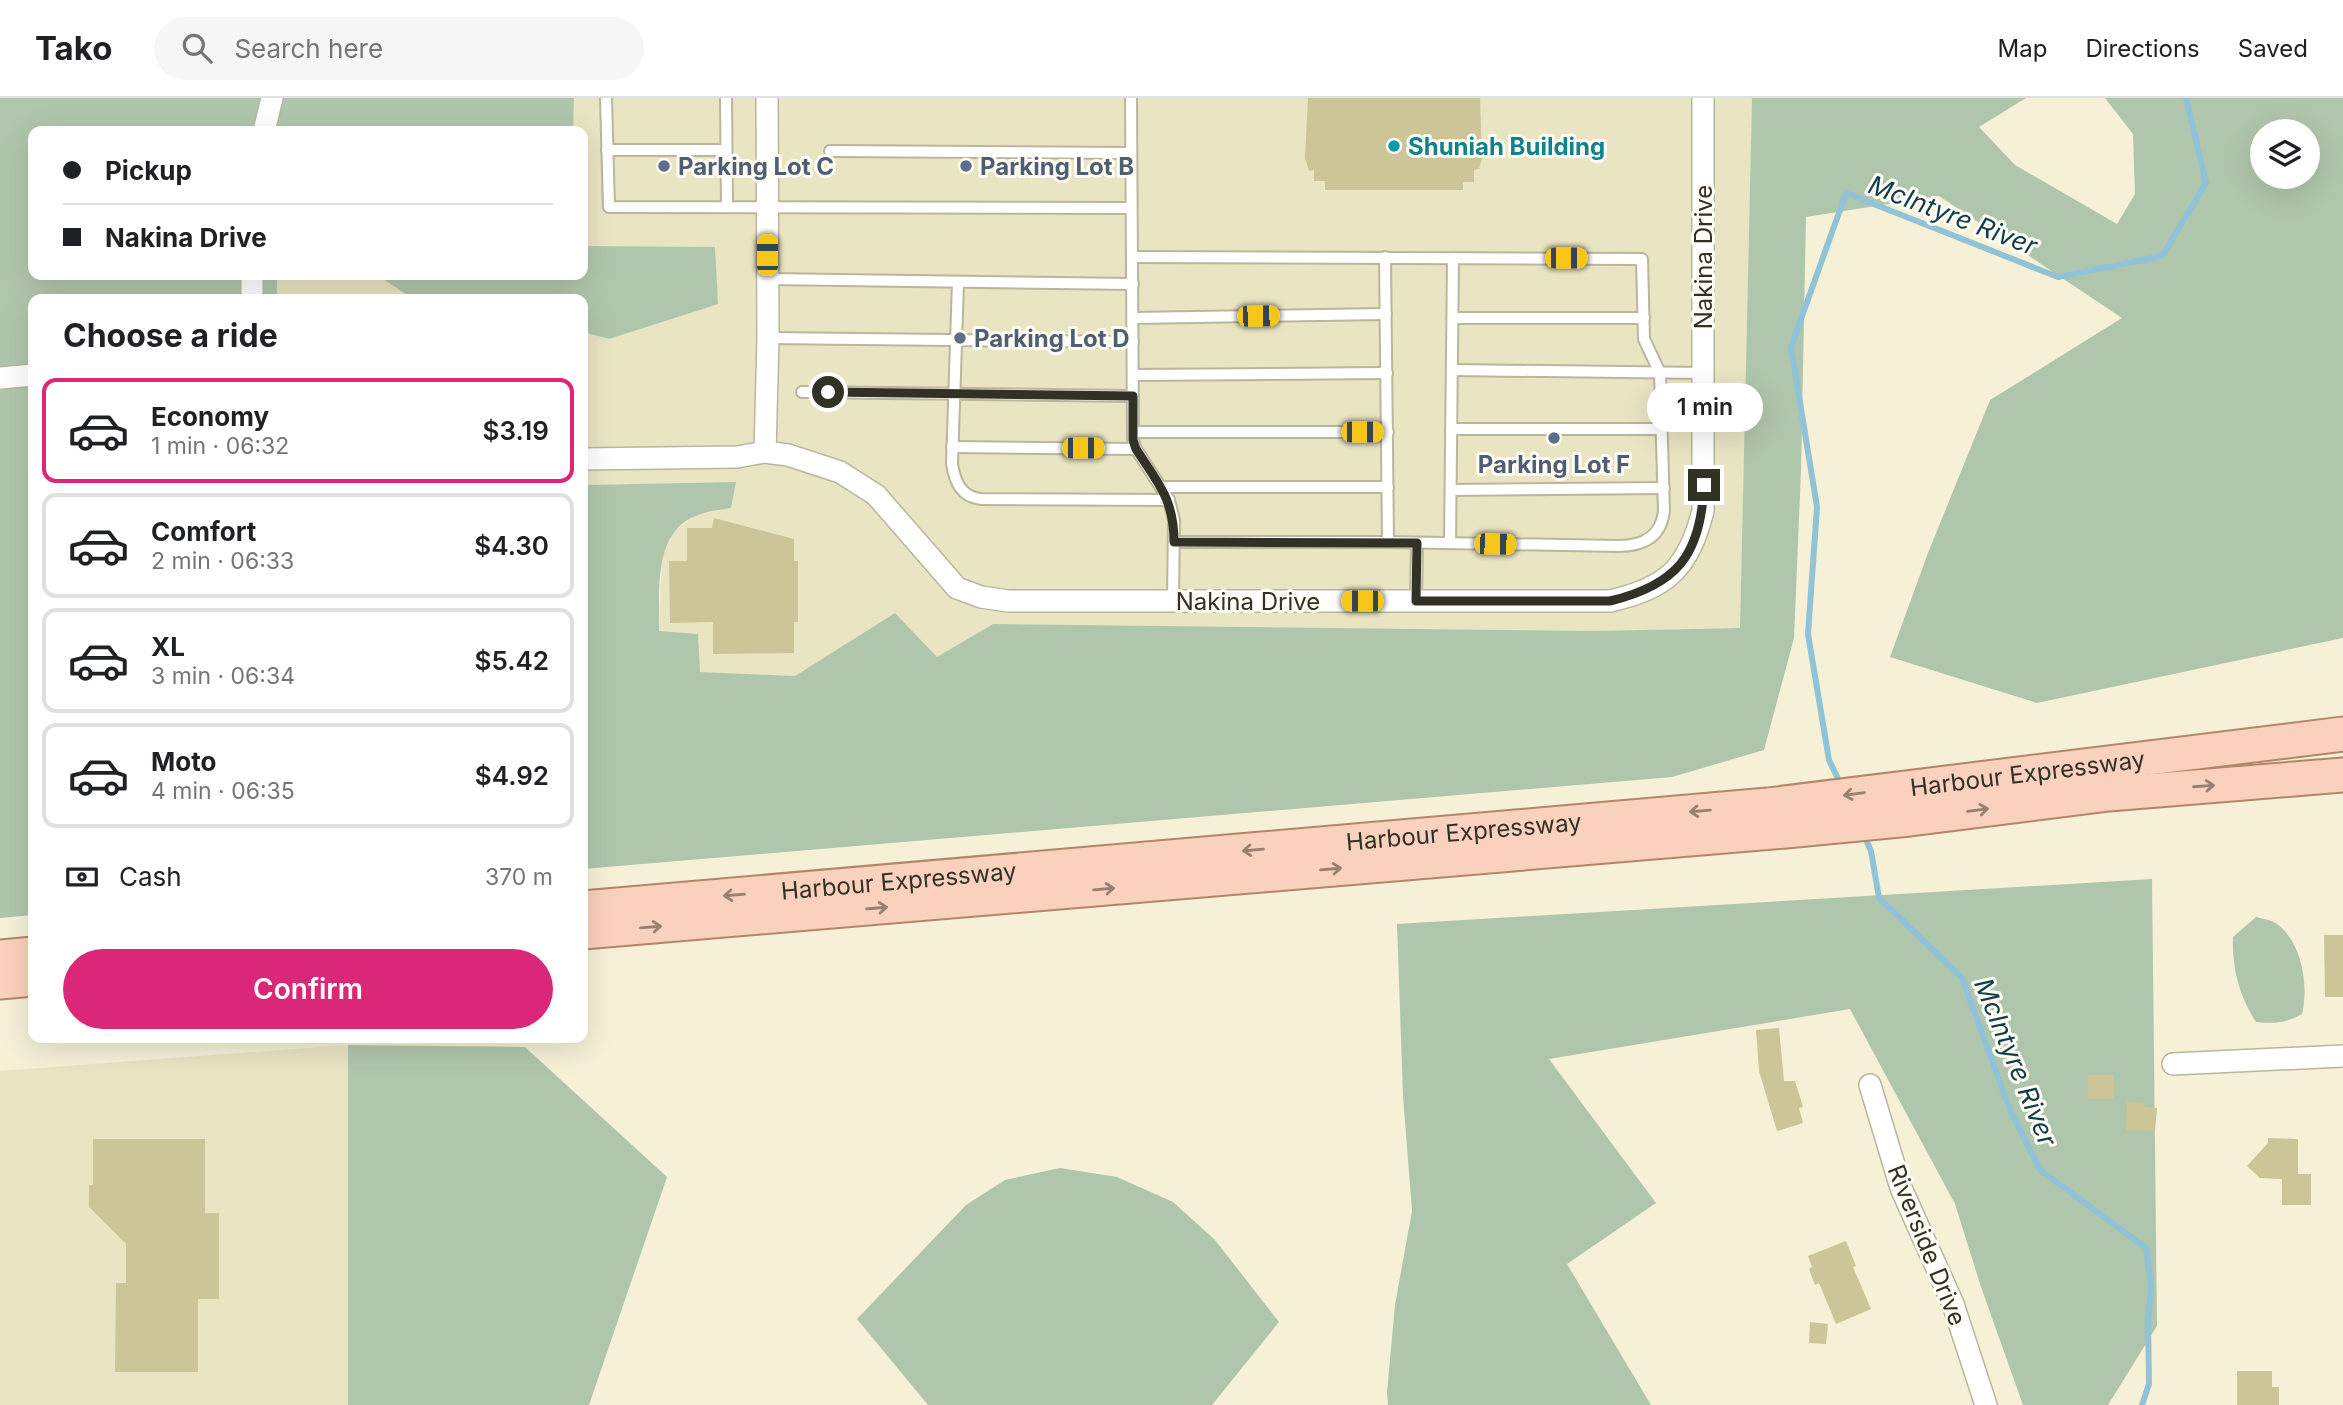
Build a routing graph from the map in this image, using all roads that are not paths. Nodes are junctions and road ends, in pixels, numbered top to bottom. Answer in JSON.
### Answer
{"nodes":[{"id":1,"x":272,"y":98,"type":"edge"},
{"id":2,"x":606,"y":98,"type":"edge"},
{"id":3,"x":726,"y":98,"type":"edge"},
{"id":4,"x":767,"y":98,"type":"edge"},
{"id":5,"x":1131,"y":98,"type":"edge"},
{"id":6,"x":1703,"y":98,"type":"edge"},
{"id":7,"x":265,"y":126,"type":"edge"},
{"id":8,"x":607,"y":150,"type":"junction"},
{"id":9,"x":726,"y":150,"type":"junction"},
{"id":10,"x":830,"y":151,"type":"dead end"},
{"id":11,"x":1131,"y":153,"type":"junction"},
{"id":12,"x":727,"y":205,"type":"junction"},
{"id":13,"x":767,"y":205,"type":"junction"},
{"id":14,"x":1132,"y":208,"type":"junction"},
{"id":15,"x":1133,"y":257,"type":"junction"},
{"id":16,"x":1385,"y":257,"type":"junction"},
{"id":17,"x":1453,"y":258,"type":"junction"},
{"id":18,"x":768,"y":279,"type":"junction"},
{"id":19,"x":958,"y":282,"type":"junction"},
{"id":20,"x":1133,"y":284,"type":"junction"},
{"id":21,"x":1386,"y":314,"type":"junction"},
{"id":22,"x":1133,"y":318,"type":"junction"},
{"id":23,"x":1453,"y":318,"type":"junction"},
{"id":24,"x":1643,"y":318,"type":"junction"},
{"id":25,"x":768,"y":338,"type":"junction"},
{"id":26,"x":957,"y":340,"type":"junction"},
{"id":27,"x":1133,"y":342,"type":"junction"},
{"id":28,"x":1452,"y":370,"type":"junction"},
{"id":29,"x":1387,"y":373,"type":"junction"},
{"id":30,"x":1660,"y":373,"type":"junction"},
{"id":31,"x":1704,"y":373,"type":"junction"},
{"id":32,"x":28,"y":375,"type":"edge"},
{"id":33,"x":1133,"y":375,"type":"junction"},
{"id":34,"x":0,"y":378,"type":"edge"},
{"id":35,"x":802,"y":392,"type":"dead end"},
{"id":36,"x":956,"y":393,"type":"junction"},
{"id":37,"x":1133,"y":396,"type":"junction"},
{"id":38,"x":1451,"y":429,"type":"junction"},
{"id":39,"x":1662,"y":429,"type":"junction"},
{"id":40,"x":1133,"y":432,"type":"junction"},
{"id":41,"x":1388,"y":432,"type":"junction"},
{"id":42,"x":953,"y":447,"type":"junction"},
{"id":43,"x":1136,"y":449,"type":"junction"},
{"id":44,"x":765,"y":452,"type":"junction"},
{"id":45,"x":588,"y":459,"type":"edge"},
{"id":46,"x":1161,"y":487,"type":"junction"},
{"id":47,"x":1388,"y":487,"type":"junction"},
{"id":48,"x":1664,"y":488,"type":"junction"},
{"id":49,"x":1451,"y":490,"type":"junction"},
{"id":50,"x":1169,"y":500,"type":"junction"},
{"id":51,"x":1174,"y":542,"type":"junction"},
{"id":52,"x":1388,"y":542,"type":"junction"},
{"id":53,"x":1417,"y":543,"type":"junction"},
{"id":54,"x":1450,"y":543,"type":"junction"},
{"id":55,"x":1173,"y":601,"type":"junction"},
{"id":56,"x":1416,"y":601,"type":"junction"},
{"id":57,"x":2343,"y":726,"type":"edge"},
{"id":58,"x":2343,"y":734,"type":"edge"},
{"id":59,"x":2265,"y":743,"type":"junction"},
{"id":60,"x":2343,"y":775,"type":"edge"},
{"id":61,"x":1777,"y":818,"type":"junction"},
{"id":62,"x":588,"y":908,"type":"edge"},
{"id":63,"x":588,"y":932,"type":"edge"},
{"id":64,"x":28,"y":954,"type":"edge"},
{"id":65,"x":0,"y":957,"type":"edge"},
{"id":66,"x":28,"y":979,"type":"edge"},
{"id":67,"x":0,"y":982,"type":"edge"},
{"id":68,"x":2343,"y":1056,"type":"edge"},
{"id":69,"x":2173,"y":1064,"type":"dead end"},
{"id":70,"x":1870,"y":1085,"type":"dead end"},
{"id":71,"x":1986,"y":1405,"type":"edge"}],
"edges":[{"from":1,"to":7,"type":"street"},
{"from":2,"to":8,"type":"lane"},
{"from":3,"to":9,"type":"lane"},
{"from":4,"to":13,"type":"street"},
{"from":5,"to":11,"type":"lane"},
{"from":6,"to":31,"type":"street","name":"Nakina Drive"},
{"from":8,"to":9,"type":"lane"},
{"from":8,"to":12,"type":"lane"},
{"from":9,"to":12,"type":"lane"},
{"from":10,"to":11,"type":"lane"},
{"from":11,"to":14,"type":"lane"},
{"from":12,"to":13,"type":"lane"},
{"from":13,"to":14,"type":"lane"},
{"from":13,"to":18,"type":"street"},
{"from":14,"to":15,"type":"lane"},
{"from":15,"to":16,"type":"lane"},
{"from":15,"to":20,"type":"lane"},
{"from":16,"to":17,"type":"lane"},
{"from":16,"to":21,"type":"lane"},
{"from":17,"to":23,"type":"lane"},
{"from":17,"to":24,"type":"lane"},
{"from":18,"to":19,"type":"lane"},
{"from":18,"to":25,"type":"street"},
{"from":19,"to":20,"type":"lane"},
{"from":19,"to":26,"type":"lane"},
{"from":20,"to":22,"type":"lane"},
{"from":21,"to":22,"type":"lane"},
{"from":21,"to":29,"type":"lane"},
{"from":22,"to":27,"type":"lane"},
{"from":23,"to":24,"type":"lane"},
{"from":23,"to":28,"type":"lane"},
{"from":24,"to":30,"type":"lane"},
{"from":25,"to":26,"type":"lane"},
{"from":25,"to":44,"type":"street"},
{"from":26,"to":27,"type":"lane"},
{"from":26,"to":36,"type":"lane"},
{"from":27,"to":33,"type":"lane"},
{"from":28,"to":30,"type":"lane"},
{"from":28,"to":38,"type":"lane"},
{"from":29,"to":33,"type":"lane"},
{"from":29,"to":41,"type":"lane"},
{"from":30,"to":31,"type":"lane"},
{"from":30,"to":39,"type":"lane"},
{"from":31,"to":56,"type":"street","name":"Nakina Drive"},
{"from":32,"to":34,"type":"street"},
{"from":33,"to":37,"type":"lane"},
{"from":35,"to":36,"type":"lane"},
{"from":36,"to":37,"type":"lane"},
{"from":36,"to":42,"type":"lane"},
{"from":37,"to":40,"type":"lane"},
{"from":38,"to":39,"type":"lane"},
{"from":38,"to":49,"type":"lane"},
{"from":39,"to":48,"type":"lane"},
{"from":40,"to":41,"type":"lane"},
{"from":40,"to":43,"type":"lane"},
{"from":41,"to":47,"type":"lane"},
{"from":42,"to":43,"type":"lane"},
{"from":42,"to":50,"type":"lane"},
{"from":43,"to":46,"type":"lane"},
{"from":44,"to":45,"type":"street","name":"Nakina Drive"},
{"from":44,"to":55,"type":"street","name":"Nakina Drive"},
{"from":46,"to":47,"type":"lane"},
{"from":46,"to":50,"type":"lane"},
{"from":47,"to":52,"type":"lane"},
{"from":48,"to":49,"type":"lane"},
{"from":48,"to":54,"type":"lane"},
{"from":49,"to":54,"type":"lane"},
{"from":50,"to":51,"type":"lane"},
{"from":51,"to":52,"type":"lane"},
{"from":51,"to":55,"type":"lane"},
{"from":52,"to":53,"type":"lane"},
{"from":53,"to":54,"type":"lane"},
{"from":53,"to":56,"type":"lane"},
{"from":55,"to":56,"type":"street","name":"Nakina Drive"},
{"from":57,"to":59,"type":"main road"},
{"from":58,"to":59,"type":"main road","name":"Harbour Expressway"},
{"from":59,"to":61,"type":"main road","name":"Harbour Expressway","one_way":true},
{"from":61,"to":60,"type":"main road","name":"Harbour Expressway","one_way":true},
{"from":61,"to":62,"type":"main road","name":"Harbour Expressway","one_way":true},
{"from":63,"to":61,"type":"main road","name":"Harbour Expressway","one_way":true},
{"from":64,"to":65,"type":"main road"},
{"from":66,"to":67,"type":"main road"},
{"from":68,"to":69,"type":"street"},
{"from":70,"to":71,"type":"street","name":"Riverside Drive"}]}
